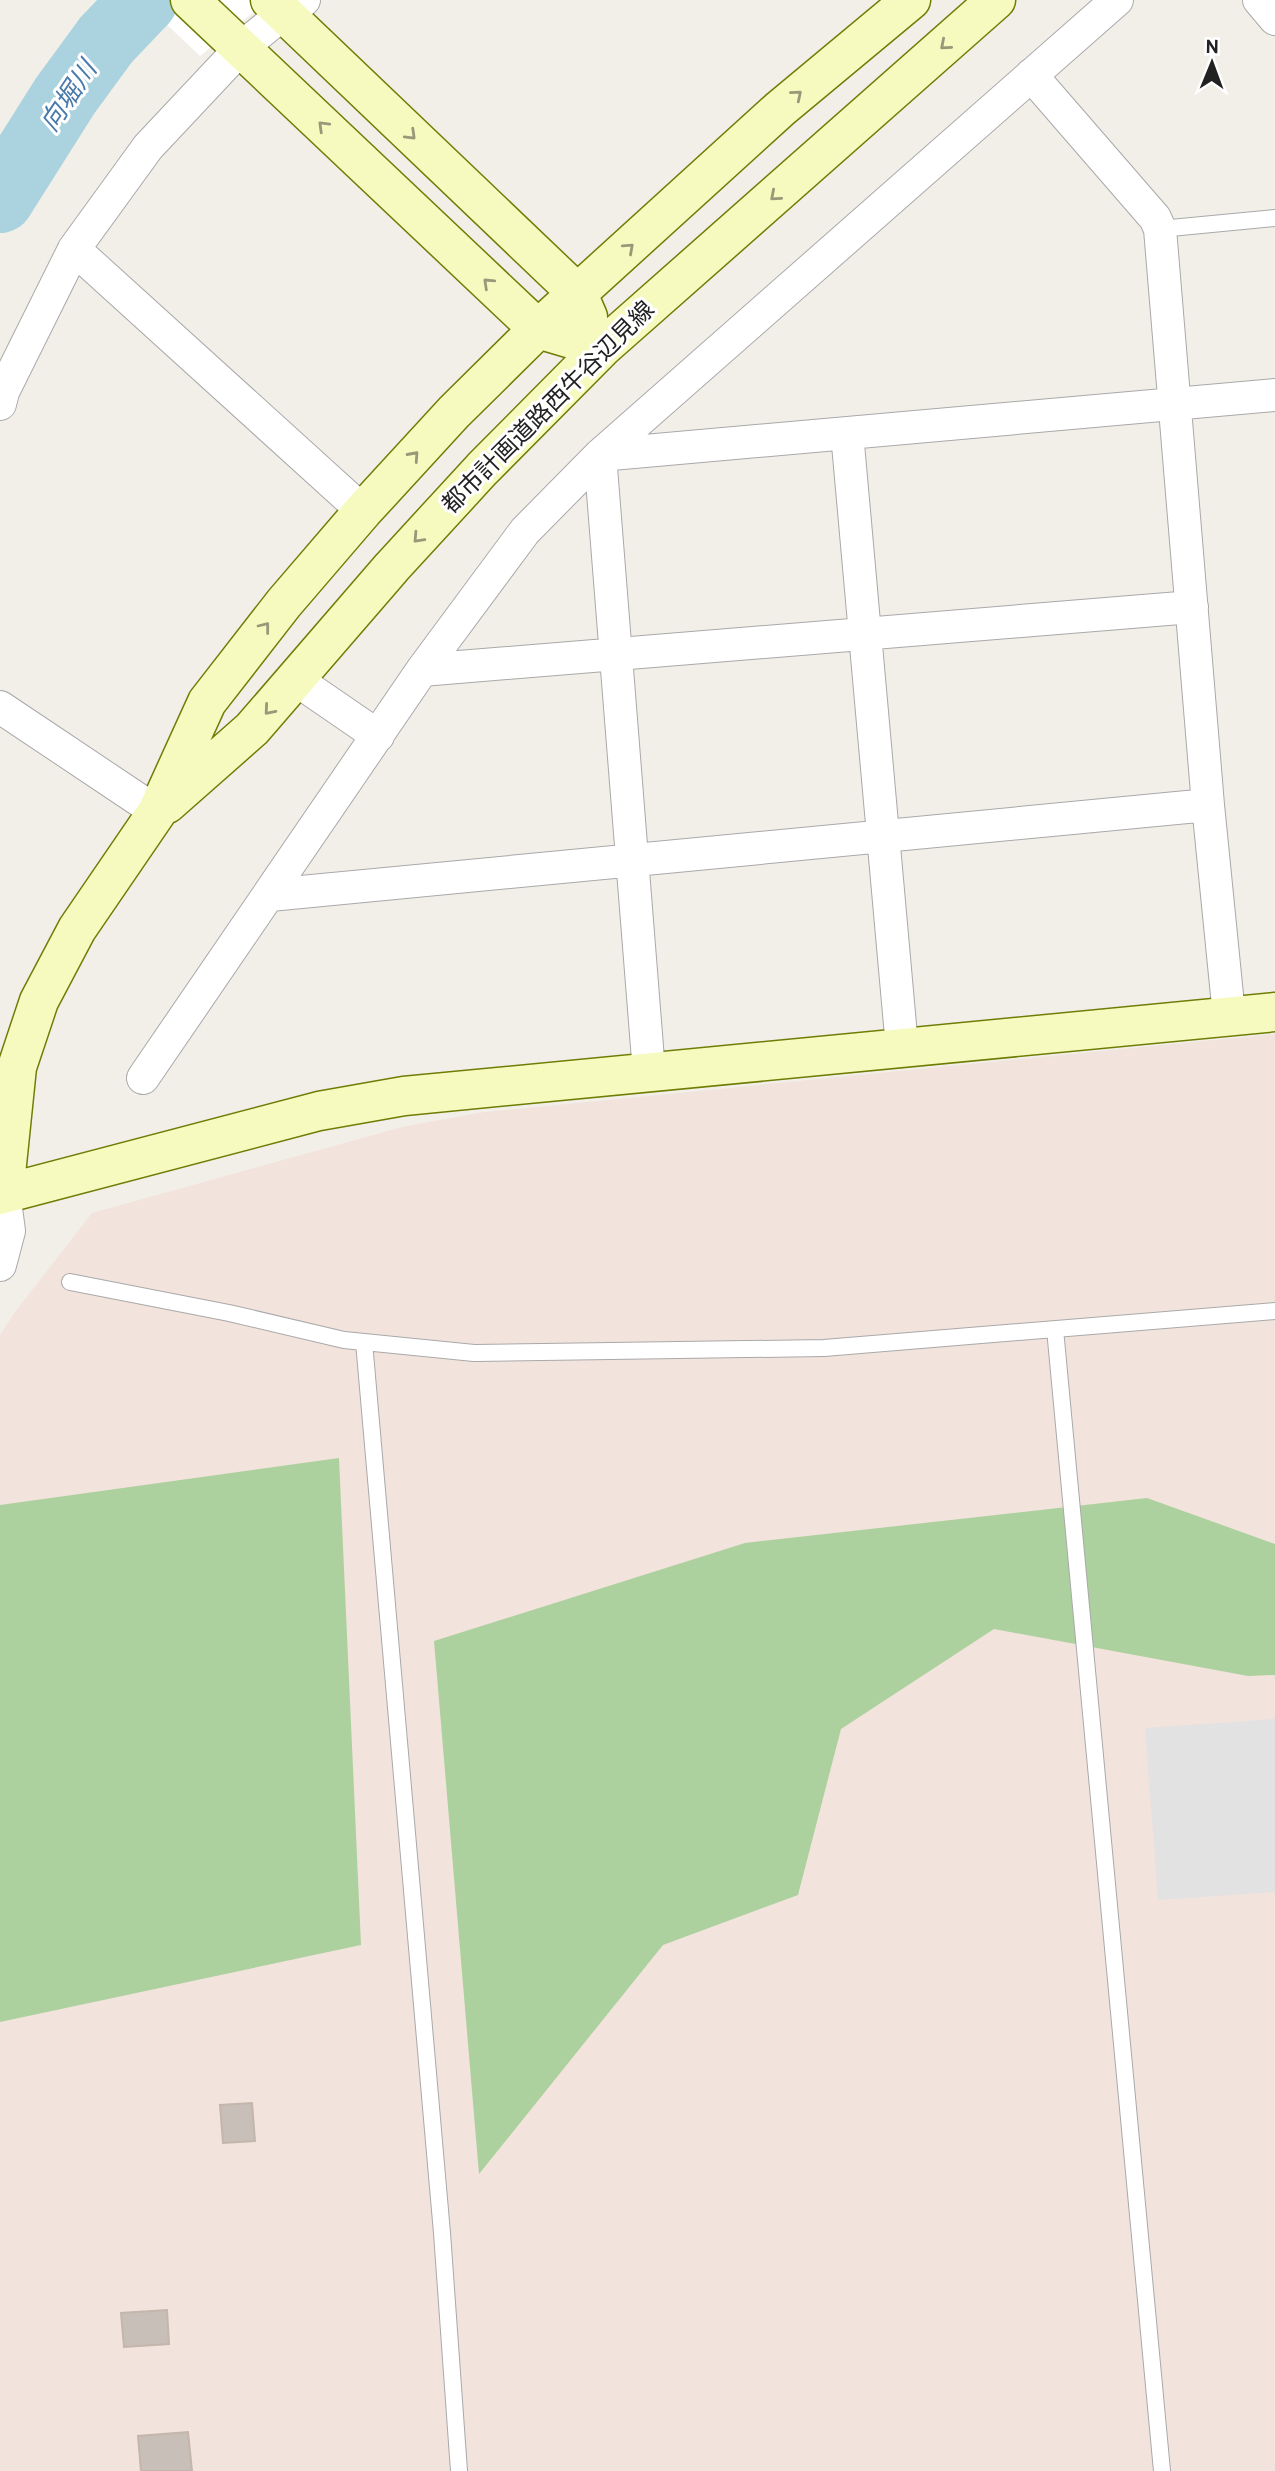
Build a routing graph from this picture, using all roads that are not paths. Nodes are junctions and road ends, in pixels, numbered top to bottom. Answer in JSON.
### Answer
{"nodes":[{"id":1,"x":190,"y":0,"type":"edge"},
{"id":2,"x":911,"y":0,"type":"edge"},
{"id":3,"x":996,"y":0,"type":"edge"},
{"id":4,"x":1117,"y":0,"type":"edge"},
{"id":5,"x":1259,"y":0,"type":"edge"},
{"id":6,"x":283,"y":4,"type":"edge"},
{"id":7,"x":1275,"y":19,"type":"edge"},
{"id":8,"x":236,"y":43,"type":"junction"},
{"id":9,"x":1031,"y":75,"type":"junction"},
{"id":10,"x":1275,"y":218,"type":"edge"},
{"id":11,"x":1160,"y":229,"type":"junction"},
{"id":12,"x":74,"y":249,"type":"junction"},
{"id":13,"x":578,"y":293,"type":"junction"},
{"id":14,"x":538,"y":329,"type":"junction"},
{"id":15,"x":602,"y":348,"type":"junction"},
{"id":16,"x":1275,"y":395,"type":"edge"},
{"id":17,"x":0,"y":404,"type":"edge"},
{"id":18,"x":1175,"y":404,"type":"junction"},
{"id":19,"x":847,"y":433,"type":"junction"},
{"id":20,"x":600,"y":454,"type":"junction"},
{"id":21,"x":363,"y":511,"type":"junction"},
{"id":22,"x":1192,"y":607,"type":"junction"},
{"id":23,"x":865,"y":634,"type":"junction"},
{"id":24,"x":616,"y":654,"type":"junction"},
{"id":25,"x":422,"y":670,"type":"junction"},
{"id":26,"x":295,"y":679,"type":"junction"},
{"id":27,"x":0,"y":707,"type":"edge"},
{"id":28,"x":378,"y":736,"type":"junction"},
{"id":29,"x":1208,"y":805,"type":"junction"},
{"id":30,"x":157,"y":812,"type":"junction"},
{"id":31,"x":884,"y":836,"type":"junction"},
{"id":32,"x":632,"y":860,"type":"junction"},
{"id":33,"x":270,"y":895,"type":"junction"},
{"id":34,"x":1275,"y":1012,"type":"edge"},
{"id":35,"x":1229,"y":1015,"type":"junction"},
{"id":36,"x":902,"y":1047,"type":"junction"},
{"id":37,"x":649,"y":1072,"type":"junction"},
{"id":38,"x":143,"y":1077,"type":"dead end"},
{"id":39,"x":2,"y":1194,"type":"edge"},
{"id":40,"x":0,"y":1265,"type":"edge"},
{"id":41,"x":70,"y":1282,"type":"dead end"},
{"id":42,"x":1275,"y":1311,"type":"edge"},
{"id":43,"x":1055,"y":1329,"type":"junction"},
{"id":44,"x":364,"y":1342,"type":"junction"},
{"id":45,"x":459,"y":2471,"type":"edge"},
{"id":46,"x":1162,"y":2471,"type":"edge"}],
"edges":[{"from":1,"to":8,"type":"main road"},
{"from":13,"to":2,"type":"main road","name":"都市計画道路西牛谷辺見線","one_way":true},
{"from":3,"to":15,"type":"main road","name":"都市計画道路西牛谷辺見線","one_way":true},
{"from":4,"to":9,"type":"street"},
{"from":5,"to":7,"type":"street"},
{"from":6,"to":8,"type":"street"},
{"from":6,"to":13,"type":"main road","one_way":true},
{"from":8,"to":12,"type":"street"},
{"from":14,"to":8,"type":"main road","one_way":true},
{"from":9,"to":11,"type":"street"},
{"from":9,"to":20,"type":"street"},
{"from":10,"to":11,"type":"lane"},
{"from":11,"to":18,"type":"street"},
{"from":12,"to":17,"type":"street"},
{"from":12,"to":21,"type":"street"},
{"from":13,"to":14,"type":"main road","name":"都市計画道路西牛谷辺見線"},
{"from":13,"to":15,"type":"main road"},
{"from":14,"to":15,"type":"main road"},
{"from":21,"to":14,"type":"main road","name":"都市計画道路西牛谷辺見線","one_way":true},
{"from":15,"to":26,"type":"main road","name":"都市計画道路西牛谷辺見線","one_way":true},
{"from":16,"to":18,"type":"street"},
{"from":18,"to":19,"type":"street"},
{"from":18,"to":22,"type":"street"},
{"from":19,"to":20,"type":"street"},
{"from":19,"to":23,"type":"street"},
{"from":20,"to":24,"type":"street"},
{"from":20,"to":25,"type":"street"},
{"from":30,"to":21,"type":"main road","name":"都市計画道路西牛谷辺見線","one_way":true},
{"from":22,"to":23,"type":"street"},
{"from":22,"to":29,"type":"street"},
{"from":23,"to":24,"type":"street"},
{"from":23,"to":31,"type":"street"},
{"from":24,"to":25,"type":"street"},
{"from":24,"to":32,"type":"street"},
{"from":25,"to":28,"type":"street"},
{"from":26,"to":28,"type":"street"},
{"from":26,"to":30,"type":"main road","name":"都市計画道路西牛谷辺見線","one_way":true},
{"from":27,"to":30,"type":"street"},
{"from":28,"to":33,"type":"street"},
{"from":29,"to":31,"type":"street"},
{"from":29,"to":35,"type":"street"},
{"from":30,"to":39,"type":"main road","name":"都市計画道路西牛谷辺見線"},
{"from":31,"to":32,"type":"street"},
{"from":31,"to":36,"type":"street"},
{"from":32,"to":33,"type":"street"},
{"from":32,"to":37,"type":"street"},
{"from":33,"to":38,"type":"street"},
{"from":34,"to":35,"type":"main road"},
{"from":35,"to":36,"type":"main road"},
{"from":36,"to":37,"type":"main road"},
{"from":37,"to":39,"type":"main road"},
{"from":39,"to":40,"type":"street"},
{"from":41,"to":44,"type":"lane"},
{"from":42,"to":43,"type":"lane"},
{"from":43,"to":44,"type":"lane"},
{"from":43,"to":46,"type":"lane"},
{"from":44,"to":45,"type":"lane"}]}
